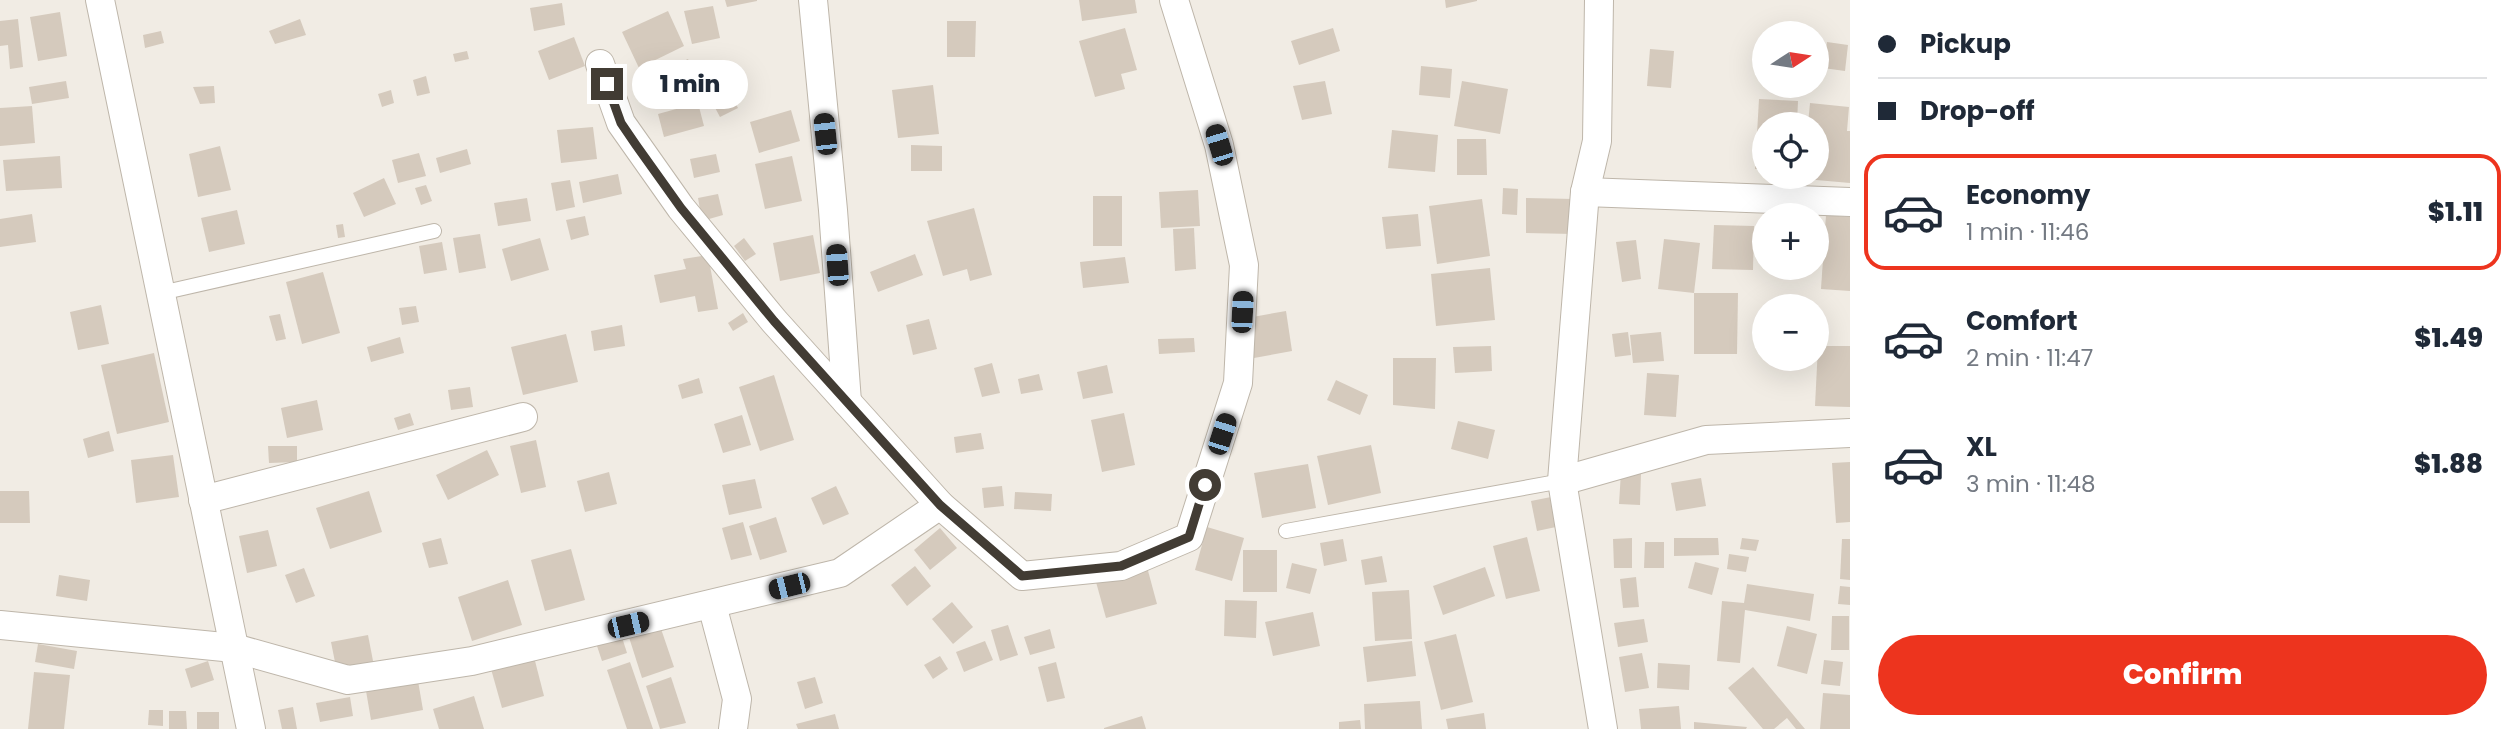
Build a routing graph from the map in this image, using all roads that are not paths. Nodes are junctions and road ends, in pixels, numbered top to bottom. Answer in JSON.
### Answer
{"nodes":[{"id":1,"x":100,"y":0,"type":"edge"},
{"id":2,"x":813,"y":0,"type":"edge"},
{"id":3,"x":1174,"y":0,"type":"edge"},
{"id":4,"x":1599,"y":0,"type":"edge"},
{"id":5,"x":600,"y":64,"type":"dead end"},
{"id":6,"x":1585,"y":192,"type":"junction"},
{"id":7,"x":1850,"y":202,"type":"edge"},
{"id":8,"x":434,"y":231,"type":"dead end"},
{"id":9,"x":161,"y":293,"type":"junction"},
{"id":10,"x":847,"y":402,"type":"junction"},
{"id":11,"x":523,"y":417,"type":"dead end"},
{"id":12,"x":1850,"y":433,"type":"edge"},
{"id":13,"x":1562,"y":481,"type":"junction"},
{"id":14,"x":204,"y":500,"type":"junction"},
{"id":15,"x":940,"y":505,"type":"junction"},
{"id":16,"x":1286,"y":531,"type":"dead end"},
{"id":17,"x":712,"y":605,"type":"junction"},
{"id":18,"x":0,"y":625,"type":"edge"},
{"id":19,"x":234,"y":648,"type":"junction"},
{"id":20,"x":251,"y":729,"type":"edge"},
{"id":21,"x":733,"y":729,"type":"edge"},
{"id":22,"x":1603,"y":729,"type":"edge"}],
"edges":[{"from":1,"to":9,"type":"street"},
{"from":2,"to":10,"type":"street"},
{"from":3,"to":15,"type":"street"},
{"from":4,"to":6,"type":"street"},
{"from":5,"to":10,"type":"street"},
{"from":6,"to":7,"type":"street"},
{"from":6,"to":13,"type":"street"},
{"from":8,"to":9,"type":"lane"},
{"from":9,"to":14,"type":"street"},
{"from":10,"to":15,"type":"street"},
{"from":11,"to":14,"type":"street"},
{"from":12,"to":13,"type":"street"},
{"from":13,"to":16,"type":"lane"},
{"from":13,"to":22,"type":"street"},
{"from":14,"to":19,"type":"street"},
{"from":15,"to":17,"type":"street"},
{"from":17,"to":19,"type":"street"},
{"from":17,"to":21,"type":"street"},
{"from":18,"to":19,"type":"street"},
{"from":19,"to":20,"type":"street"}]}
